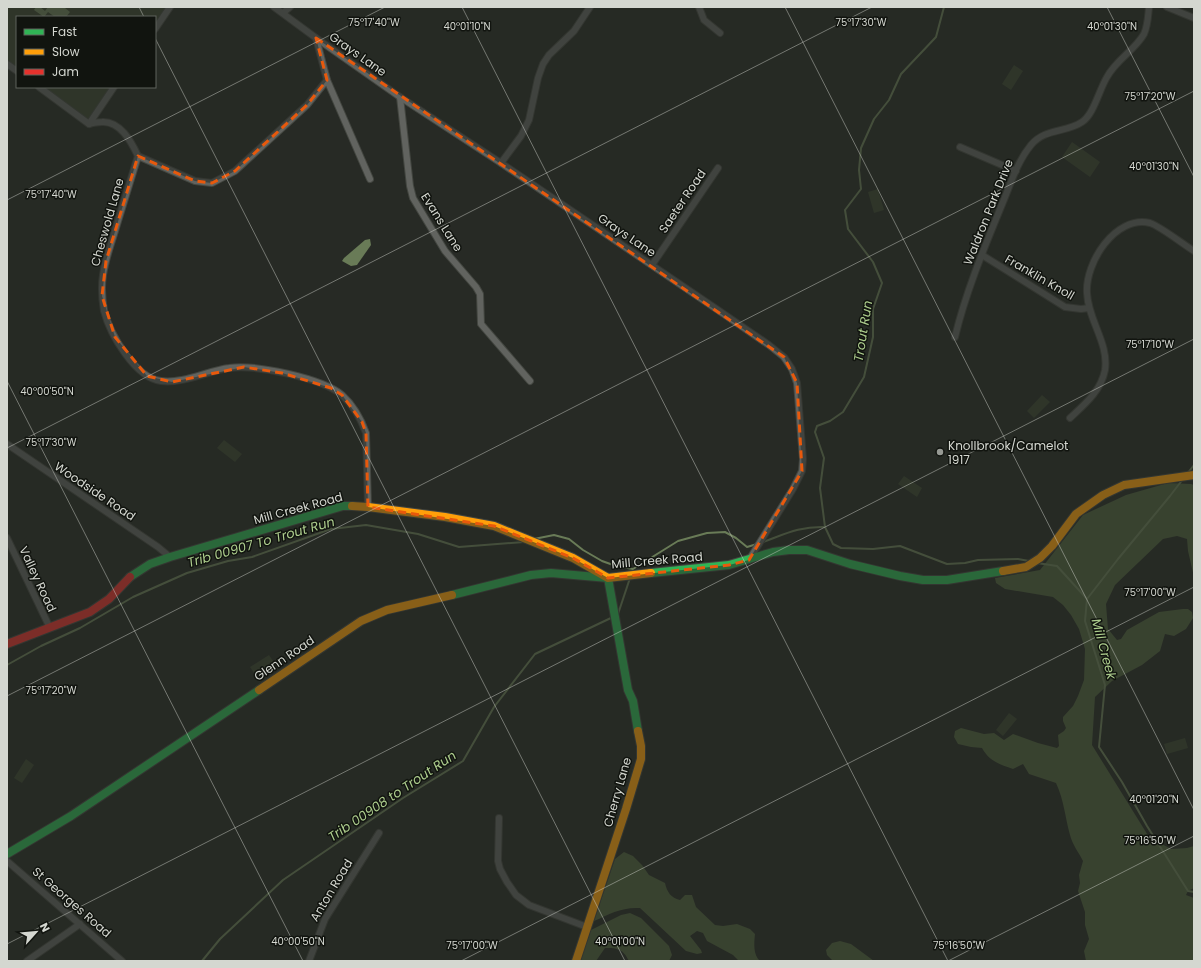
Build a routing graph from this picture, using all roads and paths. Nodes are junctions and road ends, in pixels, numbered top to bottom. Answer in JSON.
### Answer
{"nodes":[{"id":1,"x":170,"y":7,"type":"edge"},
{"id":2,"x":274,"y":7,"type":"edge"},
{"id":3,"x":290,"y":7,"type":"edge"},
{"id":4,"x":590,"y":7,"type":"edge"},
{"id":5,"x":699,"y":7,"type":"edge"},
{"id":6,"x":1149,"y":7,"type":"edge"},
{"id":7,"x":1168,"y":7,"type":"edge"},
{"id":8,"x":283,"y":13,"type":"junction"},
{"id":9,"x":1194,"y":18,"type":"edge"},
{"id":10,"x":156,"y":28,"type":"edge"},
{"id":11,"x":720,"y":33,"type":"dead end"},
{"id":12,"x":316,"y":38,"type":"junction"},
{"id":13,"x":7,"y":64,"type":"edge"},
{"id":14,"x":16,"y":70,"type":"edge"},
{"id":15,"x":327,"y":80,"type":"junction"},
{"id":16,"x":40,"y":88,"type":"edge"},
{"id":17,"x":113,"y":88,"type":"edge"},
{"id":18,"x":400,"y":97,"type":"junction"},
{"id":19,"x":89,"y":124,"type":"junction"},
{"id":20,"x":960,"y":147,"type":"dead end"},
{"id":21,"x":138,"y":156,"type":"junction"},
{"id":22,"x":501,"y":163,"type":"junction"},
{"id":23,"x":718,"y":168,"type":"dead end"},
{"id":24,"x":1016,"y":171,"type":"junction"},
{"id":25,"x":370,"y":178,"type":"dead end"},
{"id":26,"x":1194,"y":251,"type":"edge"},
{"id":27,"x":982,"y":255,"type":"junction"},
{"id":28,"x":652,"y":265,"type":"junction"},
{"id":29,"x":1089,"y":308,"type":"junction"},
{"id":30,"x":955,"y":337,"type":"dead end"},
{"id":31,"x":530,"y":381,"type":"dead end"},
{"id":32,"x":1070,"y":418,"type":"dead end"},
{"id":33,"x":7,"y":444,"type":"edge"},
{"id":34,"x":1191,"y":475,"type":"edge"},
{"id":35,"x":368,"y":507,"type":"junction"},
{"id":36,"x":7,"y":538,"type":"edge"},
{"id":37,"x":170,"y":557,"type":"junction"},
{"id":38,"x":749,"y":560,"type":"junction"},
{"id":39,"x":608,"y":578,"type":"junction"},
{"id":40,"x":50,"y":628,"type":"junction"},
{"id":41,"x":7,"y":644,"type":"edge"},
{"id":42,"x":499,"y":818,"type":"dead end"},
{"id":43,"x":379,"y":833,"type":"dead end"},
{"id":44,"x":7,"y":854,"type":"edge"},
{"id":45,"x":7,"y":861,"type":"edge"},
{"id":46,"x":80,"y":924,"type":"junction"},
{"id":47,"x":587,"y":927,"type":"junction"},
{"id":48,"x":27,"y":961,"type":"edge"},
{"id":49,"x":122,"y":961,"type":"edge"},
{"id":50,"x":309,"y":961,"type":"edge"},
{"id":51,"x":576,"y":961,"type":"edge"}],
"edges":[{"from":1,"to":10,"type":"street"},
{"from":2,"to":8,"type":"street","name":"Grays Lane"},
{"from":3,"to":8,"type":"street"},
{"from":4,"to":22,"type":"street"},
{"from":5,"to":11,"type":"street"},
{"from":6,"to":24,"type":"street","name":"Waldron Park Drive"},
{"from":7,"to":9,"type":"street"},
{"from":8,"to":12,"type":"street","name":"Grays Lane"},
{"from":12,"to":15,"type":"street"},
{"from":12,"to":18,"type":"street","name":"Grays Lane"},
{"from":13,"to":14,"type":"street"},
{"from":15,"to":21,"type":"street"},
{"from":15,"to":25,"type":"street"},
{"from":16,"to":19,"type":"street"},
{"from":17,"to":19,"type":"street"},
{"from":18,"to":22,"type":"street","name":"Grays Lane"},
{"from":18,"to":31,"type":"street","name":"Evans Lane"},
{"from":19,"to":21,"type":"street"},
{"from":20,"to":24,"type":"street"},
{"from":21,"to":35,"type":"street","name":"Cheswold Lane"},
{"from":22,"to":28,"type":"street","name":"Grays Lane"},
{"from":23,"to":28,"type":"street","name":"Saeter Road"},
{"from":24,"to":27,"type":"street","name":"Waldron Park Drive"},
{"from":26,"to":29,"type":"street"},
{"from":27,"to":29,"type":"street","name":"Franklin Knoll"},
{"from":27,"to":30,"type":"street","name":"Waldron Park Drive"},
{"from":28,"to":38,"type":"street","name":"Grays Lane"},
{"from":29,"to":32,"type":"street"},
{"from":33,"to":37,"type":"street","name":"Woodside Road"},
{"from":34,"to":38,"type":"street","name":"Mill Creek Road"},
{"from":35,"to":37,"type":"street","name":"Mill Creek Road"},
{"from":35,"to":39,"type":"street","name":"Mill Creek Road"},
{"from":36,"to":40,"type":"street","name":"Valley Road"},
{"from":37,"to":40,"type":"street","name":"Mill Creek Road"},
{"from":38,"to":39,"type":"street","name":"Mill Creek Road"},
{"from":39,"to":44,"type":"street","name":"Glenn Road"},
{"from":39,"to":47,"type":"street","name":"Cherry Lane"},
{"from":40,"to":41,"type":"street","name":"Mill Creek Road"},
{"from":42,"to":47,"type":"street"},
{"from":43,"to":50,"type":"street","name":"Anton Road"},
{"from":45,"to":46,"type":"street","name":"St Georges Road"},
{"from":46,"to":48,"type":"street"},
{"from":46,"to":49,"type":"street","name":"St Georges Road"},
{"from":47,"to":51,"type":"street","name":"Cherry Lane"}]}
